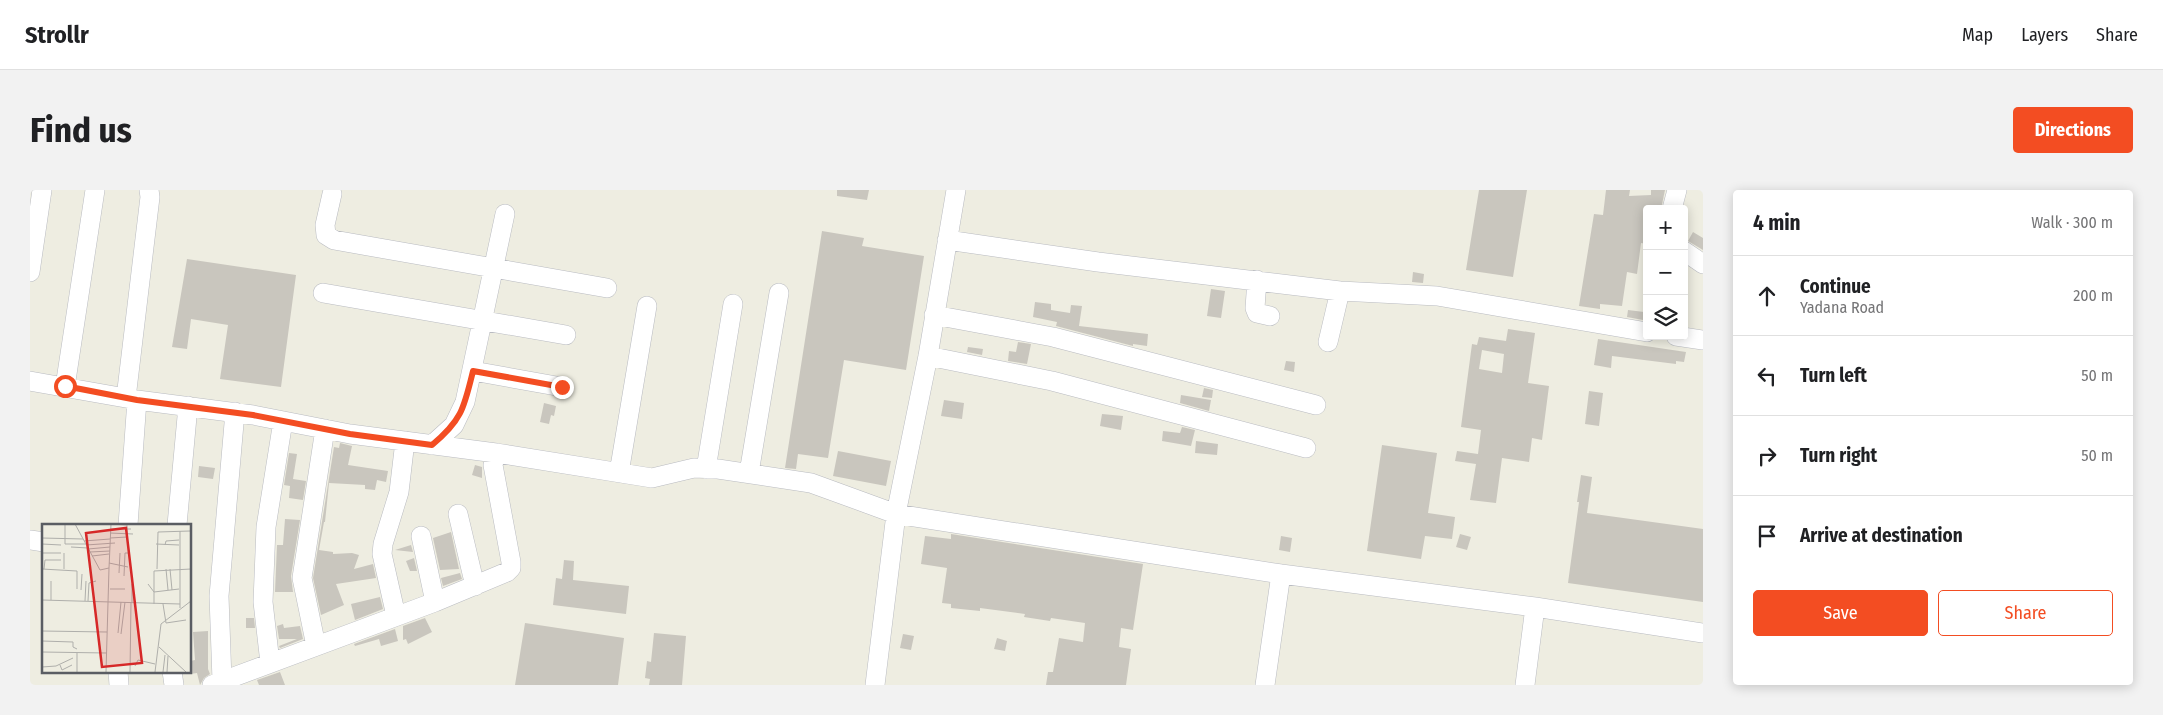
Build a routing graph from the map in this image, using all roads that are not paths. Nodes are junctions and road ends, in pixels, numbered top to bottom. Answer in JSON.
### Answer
{"nodes":[{"id":1,"x":42,"y":190,"type":"edge"},
{"id":2,"x":95,"y":190,"type":"edge"},
{"id":3,"x":149,"y":190,"type":"edge"},
{"id":4,"x":956,"y":190,"type":"edge"},
{"id":5,"x":1676,"y":190,"type":"edge"},
{"id":6,"x":332,"y":194,"type":"dead end"},
{"id":7,"x":1673,"y":205,"type":"edge"},
{"id":8,"x":505,"y":214,"type":"dead end"},
{"id":9,"x":947,"y":240,"type":"junction"},
{"id":10,"x":1688,"y":254,"type":"edge"},
{"id":11,"x":1703,"y":264,"type":"edge"},
{"id":12,"x":494,"y":268,"type":"junction"},
{"id":13,"x":30,"y":272,"type":"edge"},
{"id":14,"x":1257,"y":280,"type":"junction"},
{"id":15,"x":607,"y":288,"type":"dead end"},
{"id":16,"x":1340,"y":291,"type":"junction"},
{"id":17,"x":323,"y":292,"type":"dead end"},
{"id":18,"x":779,"y":293,"type":"dead end"},
{"id":19,"x":733,"y":304,"type":"dead end"},
{"id":20,"x":647,"y":306,"type":"dead end"},
{"id":21,"x":934,"y":315,"type":"junction"},
{"id":22,"x":1270,"y":316,"type":"dead end"},
{"id":23,"x":484,"y":320,"type":"junction"},
{"id":24,"x":1643,"y":331,"type":"edge"},
{"id":25,"x":566,"y":335,"type":"dead end"},
{"id":26,"x":1688,"y":338,"type":"edge"},
{"id":27,"x":1703,"y":340,"type":"edge"},
{"id":28,"x":1328,"y":342,"type":"dead end"},
{"id":29,"x":928,"y":356,"type":"junction"},
{"id":30,"x":473,"y":371,"type":"junction"},
{"id":31,"x":30,"y":381,"type":"edge"},
{"id":32,"x":65,"y":386,"type":"junction"},
{"id":33,"x":562,"y":387,"type":"dead end"},
{"id":34,"x":132,"y":399,"type":"junction"},
{"id":35,"x":1316,"y":405,"type":"dead end"},
{"id":36,"x":188,"y":406,"type":"junction"},
{"id":37,"x":236,"y":412,"type":"junction"},
{"id":38,"x":283,"y":421,"type":"junction"},
{"id":39,"x":325,"y":429,"type":"junction"},
{"id":40,"x":404,"y":441,"type":"junction"},
{"id":41,"x":432,"y":445,"type":"junction"},
{"id":42,"x":1306,"y":448,"type":"dead end"},
{"id":43,"x":496,"y":453,"type":"junction"},
{"id":44,"x":706,"y":468,"type":"junction"},
{"id":45,"x":619,"y":473,"type":"junction"},
{"id":46,"x":749,"y":474,"type":"junction"},
{"id":47,"x":458,"y":514,"type":"dead end"},
{"id":48,"x":896,"y":514,"type":"junction"},
{"id":49,"x":128,"y":524,"type":"edge"},
{"id":50,"x":177,"y":524,"type":"edge"},
{"id":51,"x":421,"y":536,"type":"dead end"},
{"id":52,"x":1280,"y":574,"type":"junction"},
{"id":53,"x":475,"y":586,"type":"junction"},
{"id":54,"x":435,"y":602,"type":"junction"},
{"id":55,"x":1535,"y":607,"type":"junction"},
{"id":56,"x":396,"y":616,"type":"junction"},
{"id":57,"x":1703,"y":634,"type":"edge"},
{"id":58,"x":316,"y":646,"type":"junction"},
{"id":59,"x":270,"y":663,"type":"junction"},
{"id":60,"x":118,"y":672,"type":"edge"},
{"id":61,"x":172,"y":672,"type":"edge"},
{"id":62,"x":217,"y":683,"type":"edge"},
{"id":63,"x":119,"y":685,"type":"edge"},
{"id":64,"x":174,"y":685,"type":"edge"},
{"id":65,"x":875,"y":685,"type":"edge"},
{"id":66,"x":1265,"y":685,"type":"edge"},
{"id":67,"x":1525,"y":685,"type":"edge"}],
"edges":[{"from":1,"to":13,"type":"street"},
{"from":2,"to":32,"type":"street"},
{"from":3,"to":34,"type":"street"},
{"from":4,"to":9,"type":"street"},
{"from":5,"to":7,"type":"street"},
{"from":6,"to":12,"type":"street"},
{"from":8,"to":12,"type":"street"},
{"from":9,"to":14,"type":"street"},
{"from":9,"to":21,"type":"street"},
{"from":10,"to":11,"type":"street"},
{"from":12,"to":15,"type":"street"},
{"from":12,"to":23,"type":"street"},
{"from":14,"to":16,"type":"street"},
{"from":14,"to":22,"type":"street"},
{"from":16,"to":24,"type":"street"},
{"from":16,"to":28,"type":"street"},
{"from":17,"to":23,"type":"street"},
{"from":18,"to":46,"type":"street"},
{"from":19,"to":44,"type":"street"},
{"from":20,"to":45,"type":"street"},
{"from":21,"to":29,"type":"street"},
{"from":21,"to":35,"type":"street"},
{"from":23,"to":25,"type":"street"},
{"from":23,"to":30,"type":"street"},
{"from":26,"to":27,"type":"street"},
{"from":29,"to":42,"type":"street"},
{"from":29,"to":48,"type":"street"},
{"from":30,"to":33,"type":"street"},
{"from":30,"to":41,"type":"street"},
{"from":31,"to":32,"type":"street"},
{"from":32,"to":34,"type":"street"},
{"from":34,"to":36,"type":"street"},
{"from":34,"to":49,"type":"street"},
{"from":36,"to":37,"type":"street"},
{"from":36,"to":50,"type":"street"},
{"from":37,"to":38,"type":"street"},
{"from":37,"to":62,"type":"street"},
{"from":38,"to":39,"type":"street"},
{"from":38,"to":59,"type":"street"},
{"from":39,"to":40,"type":"street"},
{"from":39,"to":58,"type":"street"},
{"from":40,"to":41,"type":"street"},
{"from":40,"to":56,"type":"street"},
{"from":41,"to":43,"type":"street"},
{"from":43,"to":45,"type":"street"},
{"from":43,"to":53,"type":"street"},
{"from":44,"to":45,"type":"street"},
{"from":44,"to":46,"type":"street"},
{"from":46,"to":48,"type":"street"},
{"from":47,"to":53,"type":"street"},
{"from":48,"to":52,"type":"street"},
{"from":48,"to":65,"type":"street"},
{"from":51,"to":54,"type":"street"},
{"from":52,"to":55,"type":"street"},
{"from":52,"to":66,"type":"street"},
{"from":53,"to":54,"type":"street"},
{"from":54,"to":56,"type":"street"},
{"from":55,"to":57,"type":"street"},
{"from":55,"to":67,"type":"street"},
{"from":56,"to":58,"type":"street"},
{"from":58,"to":59,"type":"street"},
{"from":59,"to":62,"type":"street"},
{"from":60,"to":63,"type":"street"},
{"from":61,"to":64,"type":"street"}]}
